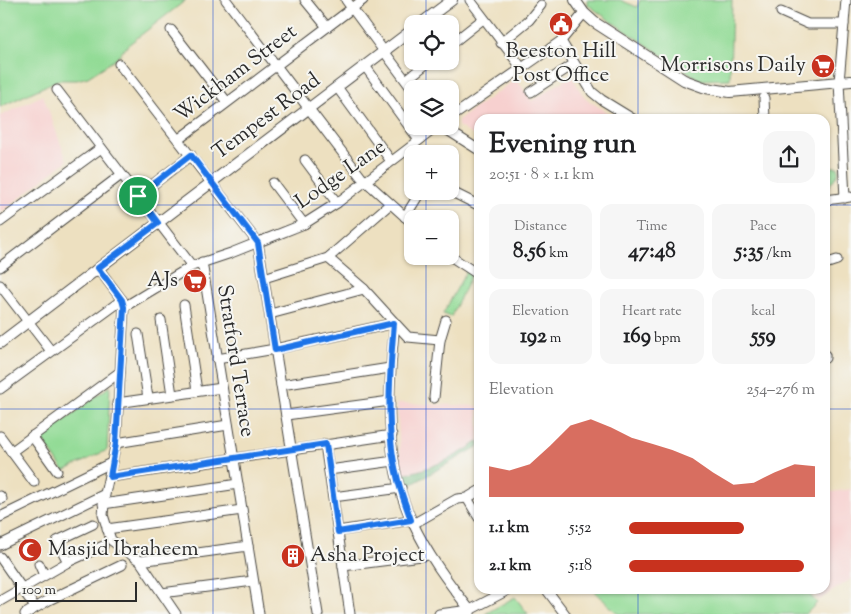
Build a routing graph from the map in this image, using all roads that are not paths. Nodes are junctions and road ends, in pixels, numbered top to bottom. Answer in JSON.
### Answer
{"nodes":[{"id":1,"x":226,"y":0,"type":"edge"},
{"id":2,"x":305,"y":0,"type":"edge"},
{"id":3,"x":346,"y":0,"type":"edge"},
{"id":4,"x":363,"y":0,"type":"edge"},
{"id":5,"x":452,"y":0,"type":"edge"},
{"id":6,"x":470,"y":0,"type":"edge"},
{"id":7,"x":575,"y":0,"type":"edge"},
{"id":8,"x":846,"y":0,"type":"edge"},
{"id":9,"x":541,"y":5,"type":"dead end"},
{"id":10,"x":352,"y":8,"type":"junction"},
{"id":11,"x":781,"y":12,"type":"dead end"},
{"id":12,"x":584,"y":13,"type":"junction"},
{"id":13,"x":432,"y":15,"type":"edge"},
{"id":14,"x":483,"y":19,"type":"junction"},
{"id":15,"x":844,"y":24,"type":"junction"},
{"id":16,"x":327,"y":27,"type":"junction"},
{"id":17,"x":171,"y":30,"type":"dead end"},
{"id":18,"x":404,"y":36,"type":"edge"},
{"id":19,"x":459,"y":38,"type":"edge"},
{"id":20,"x":561,"y":41,"type":"junction"},
{"id":21,"x":501,"y":42,"type":"junction"},
{"id":22,"x":384,"y":51,"type":"junction"},
{"id":23,"x":119,"y":64,"type":"dead end"},
{"id":24,"x":574,"y":64,"type":"junction"},
{"id":25,"x":276,"y":66,"type":"junction"},
{"id":26,"x":365,"y":66,"type":"junction"},
{"id":27,"x":521,"y":67,"type":"junction"},
{"id":28,"x":419,"y":70,"type":"edge"},
{"id":29,"x":406,"y":80,"type":"joint"},
{"id":30,"x":851,"y":81,"type":"edge"},
{"id":31,"x":839,"y":82,"type":"junction"},
{"id":32,"x":337,"y":87,"type":"junction"},
{"id":33,"x":57,"y":90,"type":"dead end"},
{"id":34,"x":531,"y":92,"type":"dead end"},
{"id":35,"x":764,"y":98,"type":"dead end"},
{"id":36,"x":227,"y":102,"type":"junction"},
{"id":37,"x":309,"y":108,"type":"junction"},
{"id":38,"x":459,"y":112,"type":"edge"},
{"id":39,"x":625,"y":114,"type":"edge"},
{"id":40,"x":765,"y":114,"type":"edge"},
{"id":41,"x":426,"y":135,"type":"edge"},
{"id":42,"x":455,"y":135,"type":"edge"},
{"id":43,"x":179,"y":139,"type":"junction"},
{"id":44,"x":419,"y":140,"type":"junction"},
{"id":45,"x":474,"y":147,"type":"edge"},
{"id":46,"x":101,"y":148,"type":"junction"},
{"id":47,"x":191,"y":155,"type":"junction"},
{"id":48,"x":305,"y":160,"type":"dead end"},
{"id":49,"x":391,"y":161,"type":"junction"},
{"id":50,"x":121,"y":175,"type":"junction"},
{"id":51,"x":367,"y":180,"type":"junction"},
{"id":52,"x":212,"y":182,"type":"junction"},
{"id":53,"x":273,"y":183,"type":"dead end"},
{"id":54,"x":459,"y":196,"type":"edge"},
{"id":55,"x":139,"y":197,"type":"junction"},
{"id":56,"x":848,"y":198,"type":"edge"},
{"id":57,"x":830,"y":200,"type":"edge"},
{"id":58,"x":337,"y":203,"type":"junction"},
{"id":59,"x":474,"y":203,"type":"edge"},
{"id":60,"x":390,"y":204,"type":"junction"},
{"id":61,"x":404,"y":216,"type":"edge"},
{"id":62,"x":0,"y":222,"type":"edge"},
{"id":63,"x":158,"y":223,"type":"junction"},
{"id":64,"x":304,"y":224,"type":"junction"},
{"id":65,"x":258,"y":243,"type":"junction"},
{"id":66,"x":328,"y":258,"type":"junction"},
{"id":67,"x":837,"y":260,"type":"dead end"},
{"id":68,"x":202,"y":262,"type":"junction"},
{"id":69,"x":459,"y":262,"type":"edge"},
{"id":70,"x":830,"y":262,"type":"edge"},
{"id":71,"x":192,"y":266,"type":"junction"},
{"id":72,"x":0,"y":267,"type":"edge"},
{"id":73,"x":98,"y":268,"type":"junction"},
{"id":74,"x":474,"y":272,"type":"edge"},
{"id":75,"x":264,"y":278,"type":"junction"},
{"id":76,"x":0,"y":285,"type":"edge"},
{"id":77,"x":364,"y":289,"type":"junction"},
{"id":78,"x":123,"y":303,"type":"junction"},
{"id":79,"x":184,"y":305,"type":"dead end"},
{"id":80,"x":270,"y":314,"type":"junction"},
{"id":81,"x":161,"y":320,"type":"dead end"},
{"id":82,"x":446,"y":320,"type":"dead end"},
{"id":83,"x":28,"y":322,"type":"junction"},
{"id":84,"x":394,"y":323,"type":"junction"},
{"id":85,"x":138,"y":334,"type":"dead end"},
{"id":86,"x":440,"y":340,"type":"junction"},
{"id":87,"x":0,"y":343,"type":"edge"},
{"id":88,"x":275,"y":350,"type":"junction"},
{"id":89,"x":51,"y":351,"type":"junction"},
{"id":90,"x":217,"y":359,"type":"junction"},
{"id":91,"x":390,"y":368,"type":"junction"},
{"id":92,"x":120,"y":372,"type":"junction"},
{"id":93,"x":281,"y":385,"type":"junction"},
{"id":94,"x":222,"y":388,"type":"junction"},
{"id":95,"x":0,"y":389,"type":"edge"},
{"id":96,"x":197,"y":391,"type":"junction"},
{"id":97,"x":172,"y":395,"type":"junction"},
{"id":98,"x":148,"y":398,"type":"junction"},
{"id":99,"x":434,"y":398,"type":"dead end"},
{"id":100,"x":390,"y":400,"type":"junction"},
{"id":101,"x":117,"y":403,"type":"junction"},
{"id":102,"x":286,"y":414,"type":"junction"},
{"id":103,"x":228,"y":425,"type":"junction"},
{"id":104,"x":392,"y":435,"type":"junction"},
{"id":105,"x":0,"y":436,"type":"edge"},
{"id":106,"x":32,"y":436,"type":"junction"},
{"id":107,"x":116,"y":443,"type":"junction"},
{"id":108,"x":326,"y":444,"type":"junction"},
{"id":109,"x":292,"y":449,"type":"junction"},
{"id":110,"x":12,"y":452,"type":"junction"},
{"id":111,"x":233,"y":458,"type":"junction"},
{"id":112,"x":113,"y":462,"type":"junction"},
{"id":113,"x":394,"y":462,"type":"junction"},
{"id":114,"x":329,"y":470,"type":"junction"},
{"id":115,"x":57,"y":471,"type":"dead end"},
{"id":116,"x":110,"y":477,"type":"junction"},
{"id":117,"x":34,"y":482,"type":"dead end"},
{"id":118,"x":238,"y":484,"type":"junction"},
{"id":119,"x":401,"y":488,"type":"junction"},
{"id":120,"x":474,"y":494,"type":"edge"},
{"id":121,"x":333,"y":497,"type":"junction"},
{"id":122,"x":467,"y":498,"type":"junction"},
{"id":123,"x":104,"y":499,"type":"junction"},
{"id":124,"x":242,"y":510,"type":"junction"},
{"id":125,"x":474,"y":510,"type":"edge"},
{"id":126,"x":0,"y":517,"type":"edge"},
{"id":127,"x":412,"y":522,"type":"junction"},
{"id":128,"x":93,"y":524,"type":"dead end"},
{"id":129,"x":106,"y":529,"type":"junction"},
{"id":130,"x":338,"y":532,"type":"junction"},
{"id":131,"x":0,"y":545,"type":"edge"},
{"id":132,"x":103,"y":546,"type":"dead end"},
{"id":133,"x":248,"y":546,"type":"junction"},
{"id":134,"x":429,"y":555,"type":"junction"},
{"id":135,"x":0,"y":557,"type":"edge"},
{"id":136,"x":140,"y":561,"type":"junction"},
{"id":137,"x":68,"y":562,"type":"junction"},
{"id":138,"x":39,"y":564,"type":"dead end"},
{"id":139,"x":122,"y":564,"type":"dead end"},
{"id":140,"x":343,"y":566,"type":"junction"},
{"id":141,"x":4,"y":569,"type":"edge"},
{"id":142,"x":44,"y":575,"type":"junction"},
{"id":143,"x":253,"y":581,"type":"junction"},
{"id":144,"x":22,"y":588,"type":"junction"},
{"id":145,"x":162,"y":593,"type":"junction"},
{"id":146,"x":501,"y":594,"type":"edge"},
{"id":147,"x":550,"y":594,"type":"edge"},
{"id":148,"x":0,"y":601,"type":"edge"},
{"id":149,"x":35,"y":607,"type":"junction"},
{"id":150,"x":470,"y":612,"type":"edge"},
{"id":151,"x":25,"y":614,"type":"edge"},
{"id":152,"x":176,"y":614,"type":"edge"},
{"id":153,"x":259,"y":614,"type":"edge"},
{"id":154,"x":318,"y":614,"type":"edge"},
{"id":155,"x":350,"y":614,"type":"edge"},
{"id":156,"x":439,"y":614,"type":"edge"},
{"id":157,"x":565,"y":614,"type":"edge"}],
"edges":[{"from":1,"to":25,"type":"street"},
{"from":2,"to":16,"type":"street"},
{"from":3,"to":10,"type":"street"},
{"from":4,"to":10,"type":"street","name":"Wickham Street"},
{"from":5,"to":13,"type":"street"},
{"from":6,"to":14,"type":"street"},
{"from":7,"to":12,"type":"street"},
{"from":8,"to":15,"type":"street"},
{"from":9,"to":21,"type":"street"},
{"from":10,"to":16,"type":"street","name":"Wickham Street"},
{"from":10,"to":22,"type":"street"},
{"from":11,"to":15,"type":"street"},
{"from":12,"to":20,"type":"street"},
{"from":12,"to":31,"type":"street"},
{"from":14,"to":19,"type":"street"},
{"from":14,"to":21,"type":"street"},
{"from":15,"to":31,"type":"street"},
{"from":16,"to":25,"type":"street","name":"Wickham Street"},
{"from":17,"to":36,"type":"street"},
{"from":18,"to":22,"type":"street","name":"Tempest Road"},
{"from":20,"to":24,"type":"street"},
{"from":20,"to":27,"type":"street"},
{"from":21,"to":27,"type":"street"},
{"from":22,"to":26,"type":"street","name":"Tempest Road"},
{"from":22,"to":29,"type":"street"},
{"from":23,"to":43,"type":"street"},
{"from":24,"to":34,"type":"street"},
{"from":24,"to":39,"type":"street"},
{"from":25,"to":36,"type":"street","name":"Wickham Street"},
{"from":25,"to":37,"type":"street"},
{"from":26,"to":32,"type":"street","name":"Tempest Road"},
{"from":26,"to":44,"type":"street"},
{"from":27,"to":38,"type":"street"},
{"from":28,"to":29,"type":"street"},
{"from":30,"to":31,"type":"street"},
{"from":31,"to":56,"type":"street"},
{"from":32,"to":37,"type":"street","name":"Tempest Road"},
{"from":32,"to":49,"type":"street"},
{"from":33,"to":46,"type":"street"},
{"from":35,"to":40,"type":"street"},
{"from":36,"to":43,"type":"street","name":"Wickham Street"},
{"from":37,"to":51,"type":"street"},
{"from":37,"to":52,"type":"street","name":"Tempest Road"},
{"from":41,"to":44,"type":"street","name":"Lodge Lane"},
{"from":42,"to":45,"type":"street"},
{"from":43,"to":47,"type":"street"},
{"from":44,"to":49,"type":"street","name":"Lodge Lane"},
{"from":46,"to":50,"type":"street"},
{"from":46,"to":62,"type":"street"},
{"from":47,"to":52,"type":"street"},
{"from":47,"to":55,"type":"street"},
{"from":48,"to":58,"type":"street"},
{"from":49,"to":51,"type":"street","name":"Lodge Lane"},
{"from":50,"to":55,"type":"street"},
{"from":50,"to":72,"type":"street"},
{"from":51,"to":58,"type":"street","name":"Lodge Lane"},
{"from":51,"to":60,"type":"street"},
{"from":52,"to":63,"type":"street","name":"Tempest Road"},
{"from":52,"to":65,"type":"street"},
{"from":53,"to":64,"type":"street"},
{"from":54,"to":59,"type":"street"},
{"from":55,"to":63,"type":"street"},
{"from":56,"to":57,"type":"street"},
{"from":58,"to":64,"type":"street","name":"Lodge Lane"},
{"from":60,"to":61,"type":"street"},
{"from":60,"to":66,"type":"street"},
{"from":63,"to":71,"type":"street"},
{"from":63,"to":73,"type":"street","name":"Tempest Road"},
{"from":64,"to":65,"type":"street","name":"Lodge Lane"},
{"from":65,"to":68,"type":"street","name":"Lodge Lane"},
{"from":65,"to":75,"type":"street"},
{"from":66,"to":75,"type":"street"},
{"from":66,"to":77,"type":"street"},
{"from":67,"to":70,"type":"street"},
{"from":68,"to":71,"type":"street","name":"Lodge Lane"},
{"from":68,"to":90,"type":"street","name":"Stratford Terrace"},
{"from":69,"to":74,"type":"street"},
{"from":71,"to":78,"type":"street","name":"Lodge Lane"},
{"from":73,"to":78,"type":"street"},
{"from":73,"to":83,"type":"street","name":"Tempest Road"},
{"from":75,"to":80,"type":"street"},
{"from":76,"to":83,"type":"street"},
{"from":77,"to":80,"type":"street"},
{"from":77,"to":84,"type":"street"},
{"from":78,"to":89,"type":"street","name":"Lodge Lane"},
{"from":78,"to":92,"type":"street"},
{"from":79,"to":96,"type":"street"},
{"from":80,"to":88,"type":"street"},
{"from":81,"to":97,"type":"street"},
{"from":82,"to":86,"type":"street"},
{"from":83,"to":87,"type":"street","name":"Tempest Road"},
{"from":83,"to":89,"type":"street"},
{"from":84,"to":86,"type":"street"},
{"from":84,"to":88,"type":"street"},
{"from":84,"to":91,"type":"street"},
{"from":85,"to":98,"type":"street"},
{"from":86,"to":99,"type":"street"},
{"from":88,"to":90,"type":"street"},
{"from":88,"to":93,"type":"street"},
{"from":89,"to":95,"type":"street","name":"Lodge Lane"},
{"from":90,"to":94,"type":"street","name":"Stratford Terrace"},
{"from":91,"to":93,"type":"street"},
{"from":91,"to":100,"type":"street"},
{"from":92,"to":101,"type":"street"},
{"from":92,"to":106,"type":"street"},
{"from":93,"to":102,"type":"street"},
{"from":94,"to":96,"type":"street"},
{"from":94,"to":103,"type":"street","name":"Stratford Terrace"},
{"from":96,"to":97,"type":"street"},
{"from":97,"to":98,"type":"street"},
{"from":98,"to":101,"type":"street"},
{"from":100,"to":102,"type":"street"},
{"from":100,"to":104,"type":"street"},
{"from":101,"to":107,"type":"street"},
{"from":102,"to":109,"type":"street"},
{"from":103,"to":107,"type":"street"},
{"from":103,"to":111,"type":"street","name":"Stratford Terrace"},
{"from":104,"to":108,"type":"street"},
{"from":104,"to":113,"type":"street"},
{"from":105,"to":110,"type":"street"},
{"from":106,"to":110,"type":"street"},
{"from":106,"to":115,"type":"street"},
{"from":107,"to":112,"type":"street"},
{"from":108,"to":109,"type":"street"},
{"from":108,"to":114,"type":"street"},
{"from":109,"to":111,"type":"street"},
{"from":109,"to":154,"type":"street"},
{"from":110,"to":117,"type":"street"},
{"from":111,"to":116,"type":"street"},
{"from":111,"to":118,"type":"street","name":"Stratford Terrace"},
{"from":112,"to":116,"type":"street"},
{"from":112,"to":126,"type":"street"},
{"from":113,"to":114,"type":"street"},
{"from":113,"to":119,"type":"street"},
{"from":114,"to":121,"type":"street"},
{"from":116,"to":123,"type":"street"},
{"from":118,"to":123,"type":"street"},
{"from":118,"to":124,"type":"street","name":"Stratford Terrace"},
{"from":119,"to":121,"type":"street"},
{"from":119,"to":127,"type":"street"},
{"from":120,"to":122,"type":"street"},
{"from":121,"to":130,"type":"street"},
{"from":122,"to":125,"type":"street"},
{"from":122,"to":127,"type":"street"},
{"from":123,"to":129,"type":"street"},
{"from":123,"to":131,"type":"street"},
{"from":124,"to":129,"type":"street"},
{"from":124,"to":133,"type":"street","name":"Stratford Terrace"},
{"from":127,"to":130,"type":"street"},
{"from":127,"to":134,"type":"street"},
{"from":128,"to":137,"type":"street"},
{"from":129,"to":136,"type":"street"},
{"from":130,"to":140,"type":"street"},
{"from":132,"to":137,"type":"street"},
{"from":133,"to":136,"type":"street"},
{"from":133,"to":143,"type":"street","name":"Stratford Terrace"},
{"from":134,"to":140,"type":"street"},
{"from":134,"to":150,"type":"street"},
{"from":135,"to":141,"type":"street"},
{"from":136,"to":145,"type":"street"},
{"from":137,"to":142,"type":"street"},
{"from":138,"to":142,"type":"street"},
{"from":139,"to":149,"type":"street"},
{"from":140,"to":155,"type":"street"},
{"from":141,"to":144,"type":"street"},
{"from":142,"to":144,"type":"street"},
{"from":143,"to":145,"type":"street"},
{"from":143,"to":153,"type":"street","name":"Stratford Terrace"},
{"from":144,"to":148,"type":"street"},
{"from":144,"to":149,"type":"street"},
{"from":145,"to":152,"type":"street"},
{"from":146,"to":150,"type":"street"},
{"from":147,"to":157,"type":"street"},
{"from":149,"to":151,"type":"street"},
{"from":150,"to":156,"type":"street"}]}
